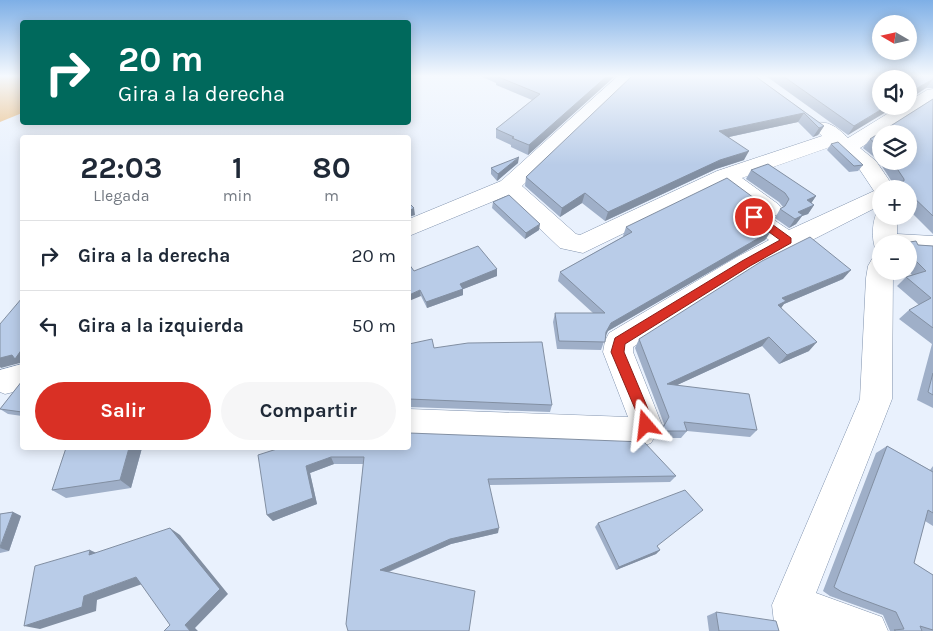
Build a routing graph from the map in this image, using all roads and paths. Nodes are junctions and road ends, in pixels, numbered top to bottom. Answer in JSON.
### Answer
{"nodes":[{"id":1,"x":597,"y":105,"type":"edge"},
{"id":2,"x":911,"y":105,"type":"edge"},
{"id":3,"x":806,"y":115,"type":"edge"},
{"id":4,"x":842,"y":142,"type":"junction"},
{"id":5,"x":725,"y":176,"type":"junction"},
{"id":6,"x":878,"y":180,"type":"edge"},
{"id":7,"x":509,"y":186,"type":"junction"},
{"id":8,"x":872,"y":200,"type":"edge"},
{"id":9,"x":411,"y":227,"type":"edge"},
{"id":10,"x":787,"y":241,"type":"junction"},
{"id":11,"x":933,"y":244,"type":"edge"},
{"id":12,"x":917,"y":246,"type":"edge"},
{"id":13,"x":879,"y":280,"type":"edge"},
{"id":14,"x":411,"y":424,"type":"edge"},
{"id":15,"x":794,"y":618,"type":"edge"},
{"id":16,"x":868,"y":631,"type":"edge"}],
"edges":[{"from":1,"to":7,"type":"street"},
{"from":2,"to":4,"type":"street"},
{"from":3,"to":4,"type":"street"},
{"from":4,"to":5,"type":"street"},
{"from":4,"to":6,"type":"street"},
{"from":5,"to":7,"type":"street"},
{"from":5,"to":10,"type":"street"},
{"from":7,"to":9,"type":"street"},
{"from":8,"to":10,"type":"street"},
{"from":10,"to":14,"type":"street"},
{"from":11,"to":12,"type":"street"},
{"from":13,"to":15,"type":"street"},
{"from":15,"to":16,"type":"street"}]}
